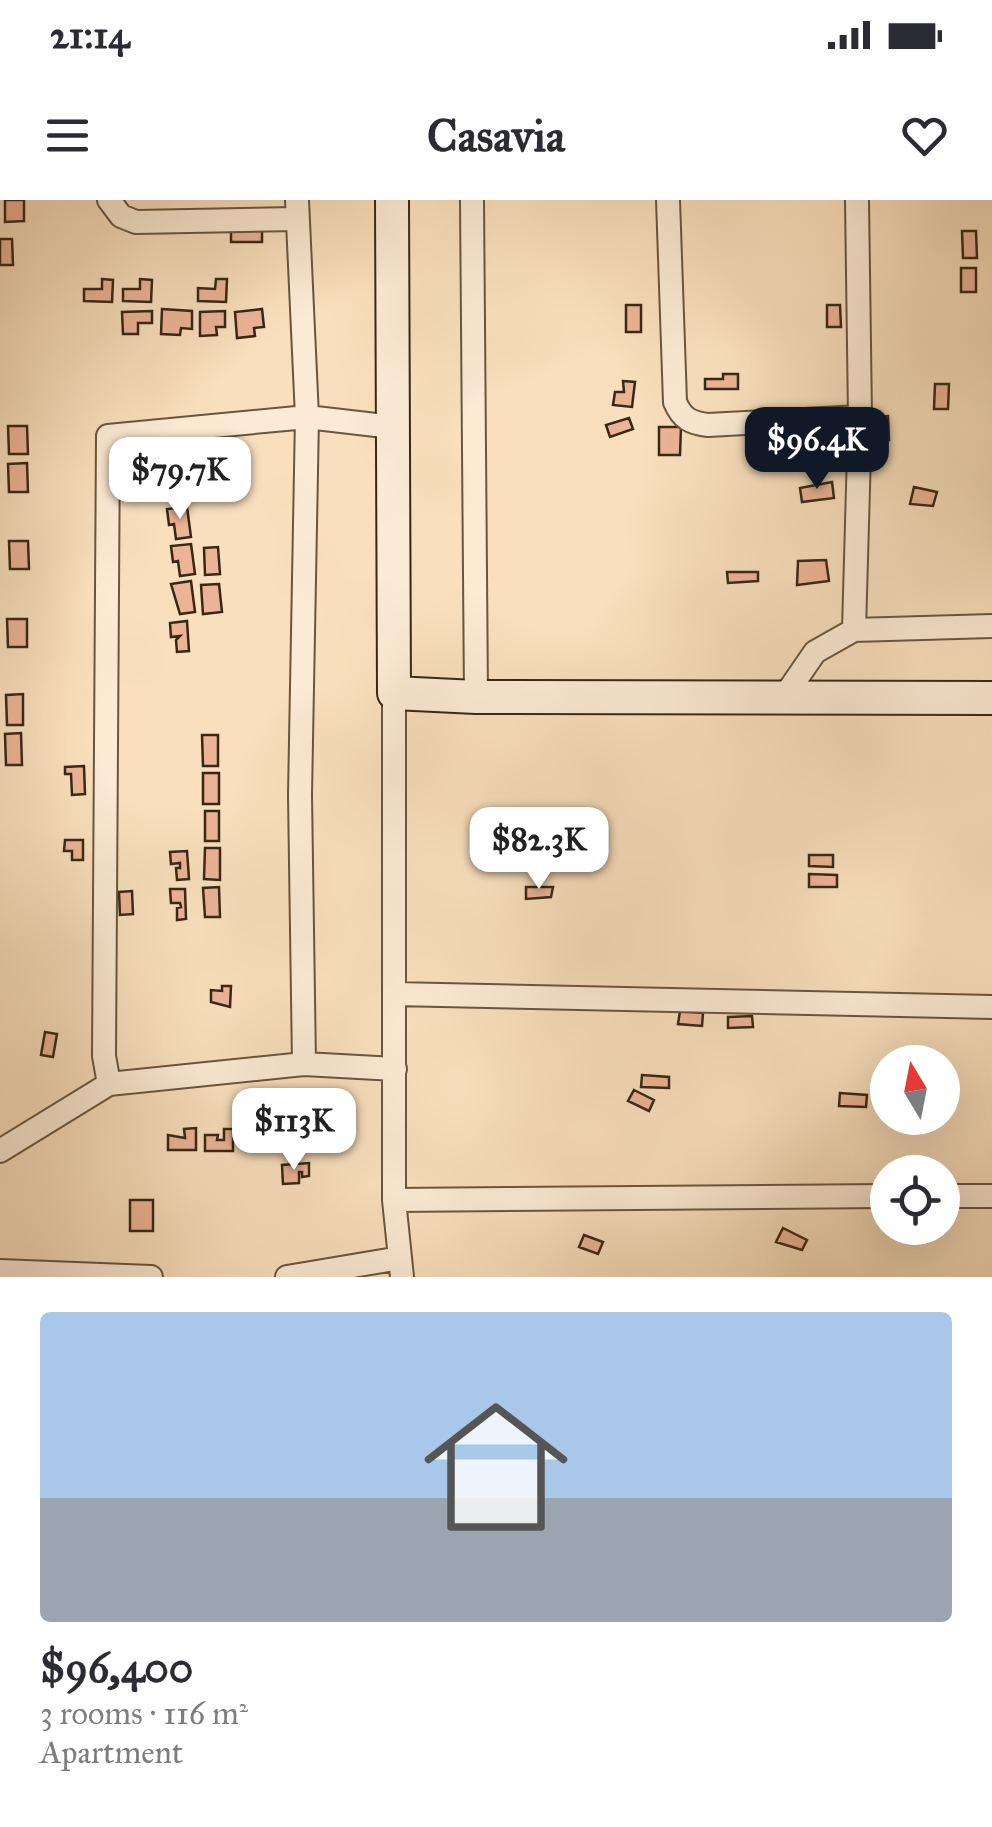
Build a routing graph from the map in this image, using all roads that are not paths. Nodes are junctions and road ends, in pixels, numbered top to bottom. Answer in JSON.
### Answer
{"nodes":[{"id":1,"x":109,"y":200,"type":"edge"},
{"id":2,"x":392,"y":200,"type":"edge"},
{"id":3,"x":472,"y":200,"type":"edge"},
{"id":4,"x":668,"y":200,"type":"edge"},
{"id":5,"x":857,"y":200,"type":"edge"},
{"id":6,"x":297,"y":210,"type":"edge"},
{"id":7,"x":307,"y":417,"type":"junction"},
{"id":8,"x":860,"y":418,"type":"junction"},
{"id":9,"x":393,"y":427,"type":"junction"},
{"id":10,"x":992,"y":626,"type":"edge"},
{"id":11,"x":854,"y":630,"type":"junction"},
{"id":12,"x":394,"y":693,"type":"junction"},
{"id":13,"x":476,"y":698,"type":"junction"},
{"id":14,"x":992,"y":698,"type":"edge"},
{"id":15,"x":782,"y":700,"type":"junction"},
{"id":16,"x":395,"y":994,"type":"junction"},
{"id":17,"x":992,"y":1007,"type":"edge"},
{"id":18,"x":304,"y":1064,"type":"junction"},
{"id":19,"x":395,"y":1069,"type":"junction"},
{"id":20,"x":108,"y":1084,"type":"junction"},
{"id":21,"x":0,"y":1151,"type":"edge"},
{"id":22,"x":870,"y":1196,"type":"edge"},
{"id":23,"x":960,"y":1196,"type":"edge"},
{"id":24,"x":992,"y":1196,"type":"edge"},
{"id":25,"x":394,"y":1200,"type":"junction"},
{"id":26,"x":401,"y":1268,"type":"edge"},
{"id":27,"x":0,"y":1271,"type":"edge"},
{"id":28,"x":150,"y":1277,"type":"edge"},
{"id":29,"x":287,"y":1277,"type":"edge"}],
"edges":[{"from":1,"to":6,"type":"street"},
{"from":2,"to":9,"type":"street"},
{"from":3,"to":13,"type":"street"},
{"from":4,"to":8,"type":"street"},
{"from":5,"to":8,"type":"street"},
{"from":6,"to":7,"type":"street"},
{"from":7,"to":9,"type":"street"},
{"from":7,"to":18,"type":"street"},
{"from":7,"to":20,"type":"street"},
{"from":8,"to":11,"type":"street"},
{"from":9,"to":12,"type":"street"},
{"from":10,"to":11,"type":"street"},
{"from":11,"to":15,"type":"street"},
{"from":12,"to":13,"type":"street"},
{"from":12,"to":16,"type":"street"},
{"from":13,"to":15,"type":"street"},
{"from":14,"to":15,"type":"street"},
{"from":16,"to":17,"type":"street"},
{"from":16,"to":19,"type":"street"},
{"from":18,"to":19,"type":"street"},
{"from":18,"to":20,"type":"street"},
{"from":19,"to":25,"type":"street"},
{"from":20,"to":21,"type":"street"},
{"from":22,"to":25,"type":"street"},
{"from":23,"to":24,"type":"street"},
{"from":25,"to":26,"type":"street"},
{"from":26,"to":29,"type":"street"},
{"from":27,"to":28,"type":"street"}]}
